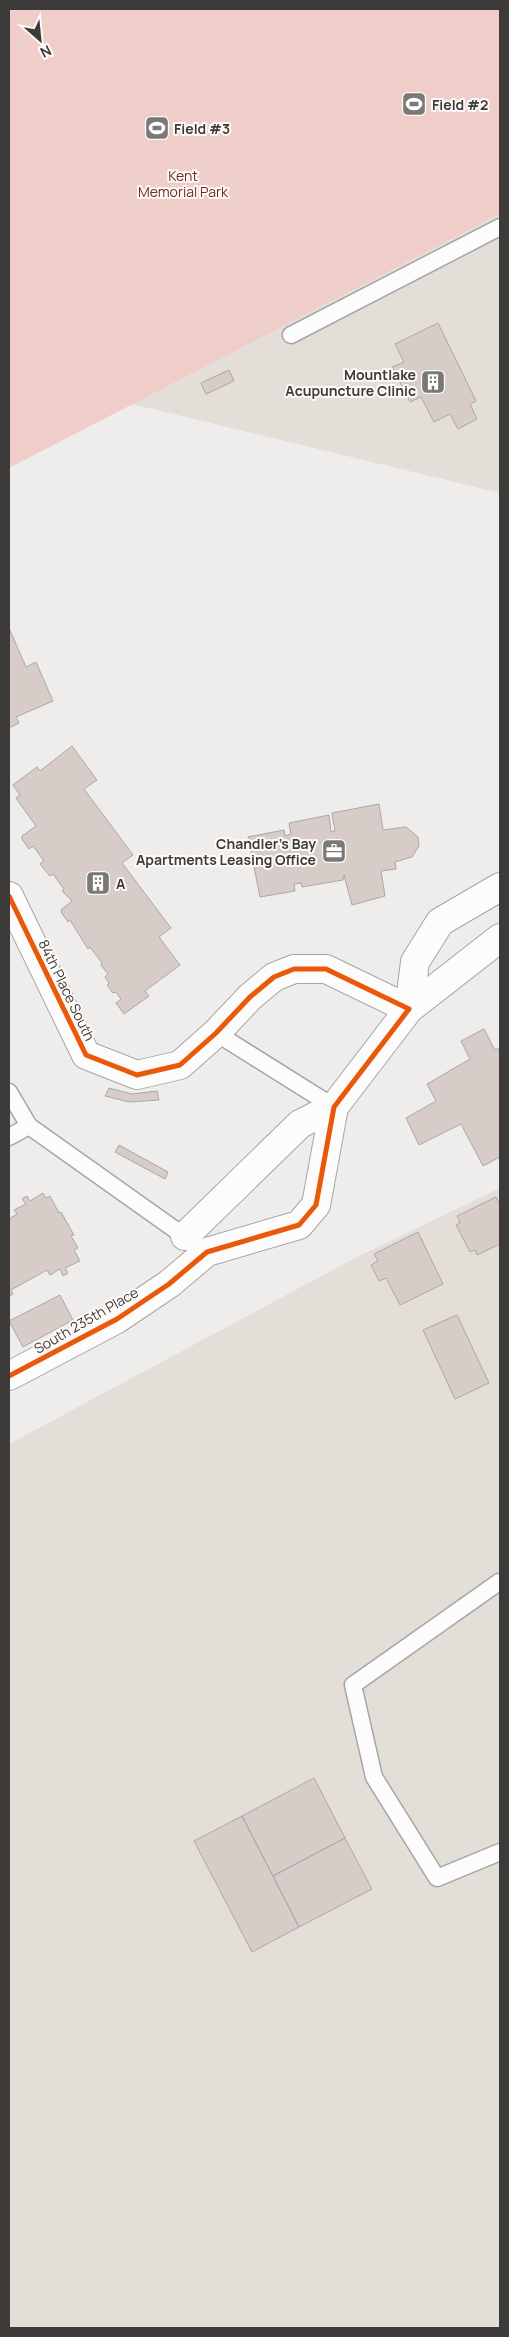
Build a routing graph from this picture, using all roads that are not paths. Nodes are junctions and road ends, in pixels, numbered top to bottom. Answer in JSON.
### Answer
{"nodes":[{"id":1,"x":500,"y":227,"type":"edge"},
{"id":2,"x":291,"y":335,"type":"dead end"},
{"id":3,"x":500,"y":887,"type":"edge"},
{"id":4,"x":9,"y":896,"type":"edge"},
{"id":5,"x":500,"y":938,"type":"edge"},
{"id":6,"x":409,"y":1009,"type":"junction"},
{"id":7,"x":216,"y":1033,"type":"junction"},
{"id":8,"x":9,"y":1092,"type":"edge"},
{"id":9,"x":334,"y":1107,"type":"junction"},
{"id":10,"x":29,"y":1126,"type":"junction"},
{"id":11,"x":9,"y":1136,"type":"edge"},
{"id":12,"x":185,"y":1236,"type":"junction"},
{"id":13,"x":207,"y":1252,"type":"junction"},
{"id":14,"x":9,"y":1376,"type":"edge"},
{"id":15,"x":500,"y":1584,"type":"edge"},
{"id":16,"x":500,"y":1852,"type":"edge"}],
"edges":[{"from":1,"to":2,"type":"lane"},
{"from":3,"to":6,"type":"street"},
{"from":4,"to":7,"type":"street","name":"84th Place South"},
{"from":5,"to":6,"type":"street","name":"South 235th Place"},
{"from":6,"to":7,"type":"street","name":"84th Place South"},
{"from":6,"to":9,"type":"street","name":"South 235th Place"},
{"from":7,"to":9,"type":"lane"},
{"from":8,"to":10,"type":"lane"},
{"from":9,"to":12,"type":"street"},
{"from":9,"to":13,"type":"street","name":"South 235th Place"},
{"from":10,"to":11,"type":"lane"},
{"from":10,"to":12,"type":"lane"},
{"from":12,"to":13,"type":"lane"},
{"from":13,"to":14,"type":"street","name":"South 235th Place"},
{"from":15,"to":16,"type":"lane"}]}
